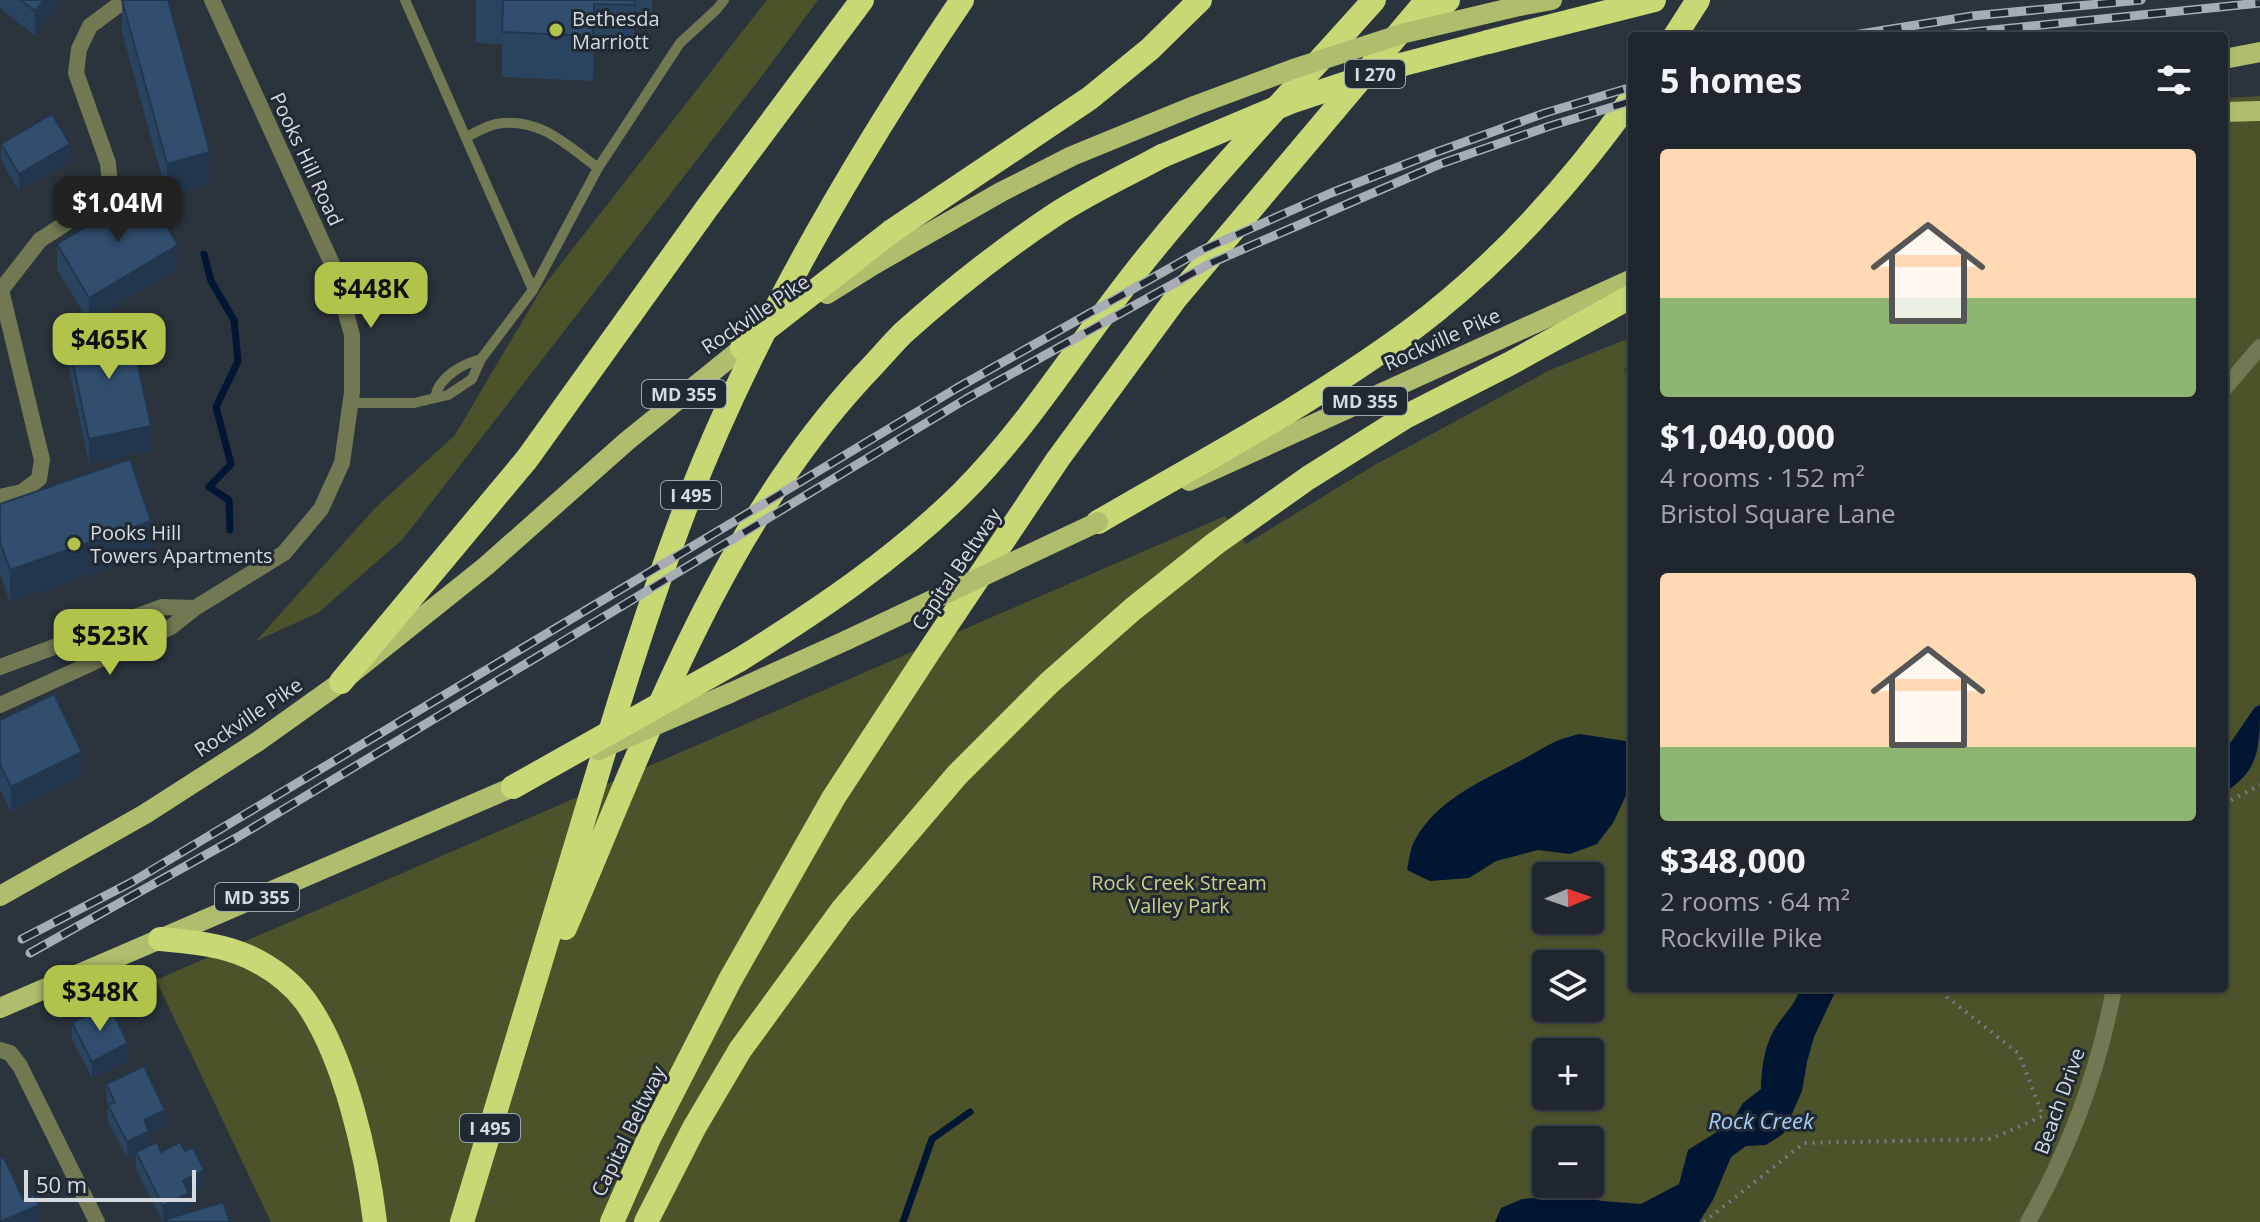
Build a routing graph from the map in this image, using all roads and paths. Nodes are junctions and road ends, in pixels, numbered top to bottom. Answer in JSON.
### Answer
{"nodes":[{"id":1,"x":125,"y":0,"type":"edge"},
{"id":2,"x":212,"y":0,"type":"edge"},
{"id":3,"x":405,"y":0,"type":"edge"},
{"id":4,"x":724,"y":0,"type":"edge"},
{"id":5,"x":862,"y":0,"type":"edge"},
{"id":6,"x":962,"y":0,"type":"edge"},
{"id":7,"x":1200,"y":0,"type":"edge"},
{"id":8,"x":1374,"y":0,"type":"edge"},
{"id":9,"x":1427,"y":0,"type":"edge"},
{"id":10,"x":1448,"y":0,"type":"edge"},
{"id":11,"x":1552,"y":0,"type":"edge"},
{"id":12,"x":1654,"y":0,"type":"edge"},
{"id":13,"x":1698,"y":0,"type":"edge"},
{"id":14,"x":1678,"y":32,"type":"edge"},
{"id":15,"x":2260,"y":52,"type":"edge"},
{"id":16,"x":2228,"y":58,"type":"edge"},
{"id":17,"x":1628,"y":103,"type":"edge"},
{"id":18,"x":2260,"y":111,"type":"edge"},
{"id":19,"x":2228,"y":112,"type":"edge"},
{"id":20,"x":466,"y":137,"type":"junction"},
{"id":21,"x":1302,"y":148,"type":"junction"},
{"id":22,"x":598,"y":168,"type":"junction"},
{"id":23,"x":1628,"y":281,"type":"edge"},
{"id":24,"x":533,"y":290,"type":"junction"},
{"id":25,"x":1628,"y":298,"type":"edge"},
{"id":26,"x":2260,"y":347,"type":"edge"},
{"id":27,"x":742,"y":348,"type":"junction"},
{"id":28,"x":481,"y":359,"type":"junction"},
{"id":29,"x":2228,"y":384,"type":"edge"},
{"id":30,"x":435,"y":397,"type":"junction"},
{"id":31,"x":351,"y":403,"type":"junction"},
{"id":32,"x":0,"y":497,"type":"edge"},
{"id":33,"x":1098,"y":522,"type":"junction"},
{"id":34,"x":195,"y":608,"type":"junction"},
{"id":35,"x":0,"y":667,"type":"edge"},
{"id":36,"x":341,"y":682,"type":"junction"},
{"id":37,"x":0,"y":705,"type":"edge"},
{"id":38,"x":2260,"y":785,"type":"edge"},
{"id":39,"x":513,"y":787,"type":"junction"},
{"id":40,"x":2228,"y":802,"type":"edge"},
{"id":41,"x":0,"y":896,"type":"edge"},
{"id":42,"x":160,"y":939,"type":"junction"},
{"id":43,"x":1946,"y":992,"type":"edge"},
{"id":44,"x":2113,"y":992,"type":"edge"},
{"id":45,"x":0,"y":1008,"type":"edge"},
{"id":46,"x":519,"y":1035,"type":"junction"},
{"id":47,"x":0,"y":1050,"type":"edge"},
{"id":48,"x":97,"y":1222,"type":"edge"},
{"id":49,"x":375,"y":1222,"type":"edge"},
{"id":50,"x":462,"y":1222,"type":"edge"},
{"id":51,"x":612,"y":1222,"type":"edge"},
{"id":52,"x":646,"y":1222,"type":"edge"},
{"id":53,"x":1704,"y":1222,"type":"edge"},
{"id":54,"x":2028,"y":1222,"type":"edge"}],
"edges":[{"from":1,"to":32,"type":"street"},
{"from":2,"to":31,"type":"street","name":"Pooks Hill Road"},
{"from":3,"to":20,"type":"lane"},
{"from":4,"to":22,"type":"lane"},
{"from":5,"to":36,"type":"highway"},
{"from":6,"to":46,"type":"highway","number":"I 495"},
{"from":7,"to":27,"type":"highway","bridge":true},
{"from":8,"to":39,"type":"highway","bridge":true},
{"from":9,"to":21,"type":"highway","name":"Capital Beltway"},
{"from":10,"to":21,"type":"highway","number":"I 270"},
{"from":11,"to":27,"type":"main road","name":"Rockville Pike","number":"MD 355","bridge":true},
{"from":12,"to":46,"type":"highway","bridge":true},
{"from":13,"to":14,"type":"highway"},
{"from":15,"to":16,"type":"main road"},
{"from":17,"to":33,"type":"highway"},
{"from":18,"to":19,"type":"main road"},
{"from":20,"to":22,"type":"lane"},
{"from":20,"to":24,"type":"lane"},
{"from":21,"to":51,"type":"highway","name":"Capital Beltway"},
{"from":22,"to":24,"type":"lane"},
{"from":23,"to":33,"type":"main road","name":"Rockville Pike","number":"MD 355"},
{"from":24,"to":28,"type":"lane"},
{"from":25,"to":52,"type":"highway"},
{"from":26,"to":29,"type":"street"},
{"from":27,"to":36,"type":"main road","name":"Rockville Pike","number":"MD 355"},
{"from":28,"to":30,"type":"lane"},
{"from":28,"to":30,"type":"lane"},
{"from":30,"to":31,"type":"lane"},
{"from":31,"to":34,"type":"street","name":"Pooks Hill Road"},
{"from":33,"to":39,"type":"main road","name":"Rockville Pike","number":"MD 355","bridge":true},
{"from":34,"to":35,"type":"street","name":"Pooks Hill Road"},
{"from":34,"to":37,"type":"street","name":"Pooks Hill Road"},
{"from":36,"to":41,"type":"main road","name":"Rockville Pike","number":"MD 355"},
{"from":38,"to":40,"type":"path"},
{"from":39,"to":42,"type":"main road","name":"Rockville Pike","number":"MD 355"},
{"from":42,"to":45,"type":"main road","name":"Rockville Pike","number":"MD 355"},
{"from":42,"to":49,"type":"highway"},
{"from":43,"to":53,"type":"path"},
{"from":44,"to":54,"type":"street","name":"Beach Drive"},
{"from":46,"to":50,"type":"highway","number":"I 495"},
{"from":47,"to":48,"type":"street"}]}
